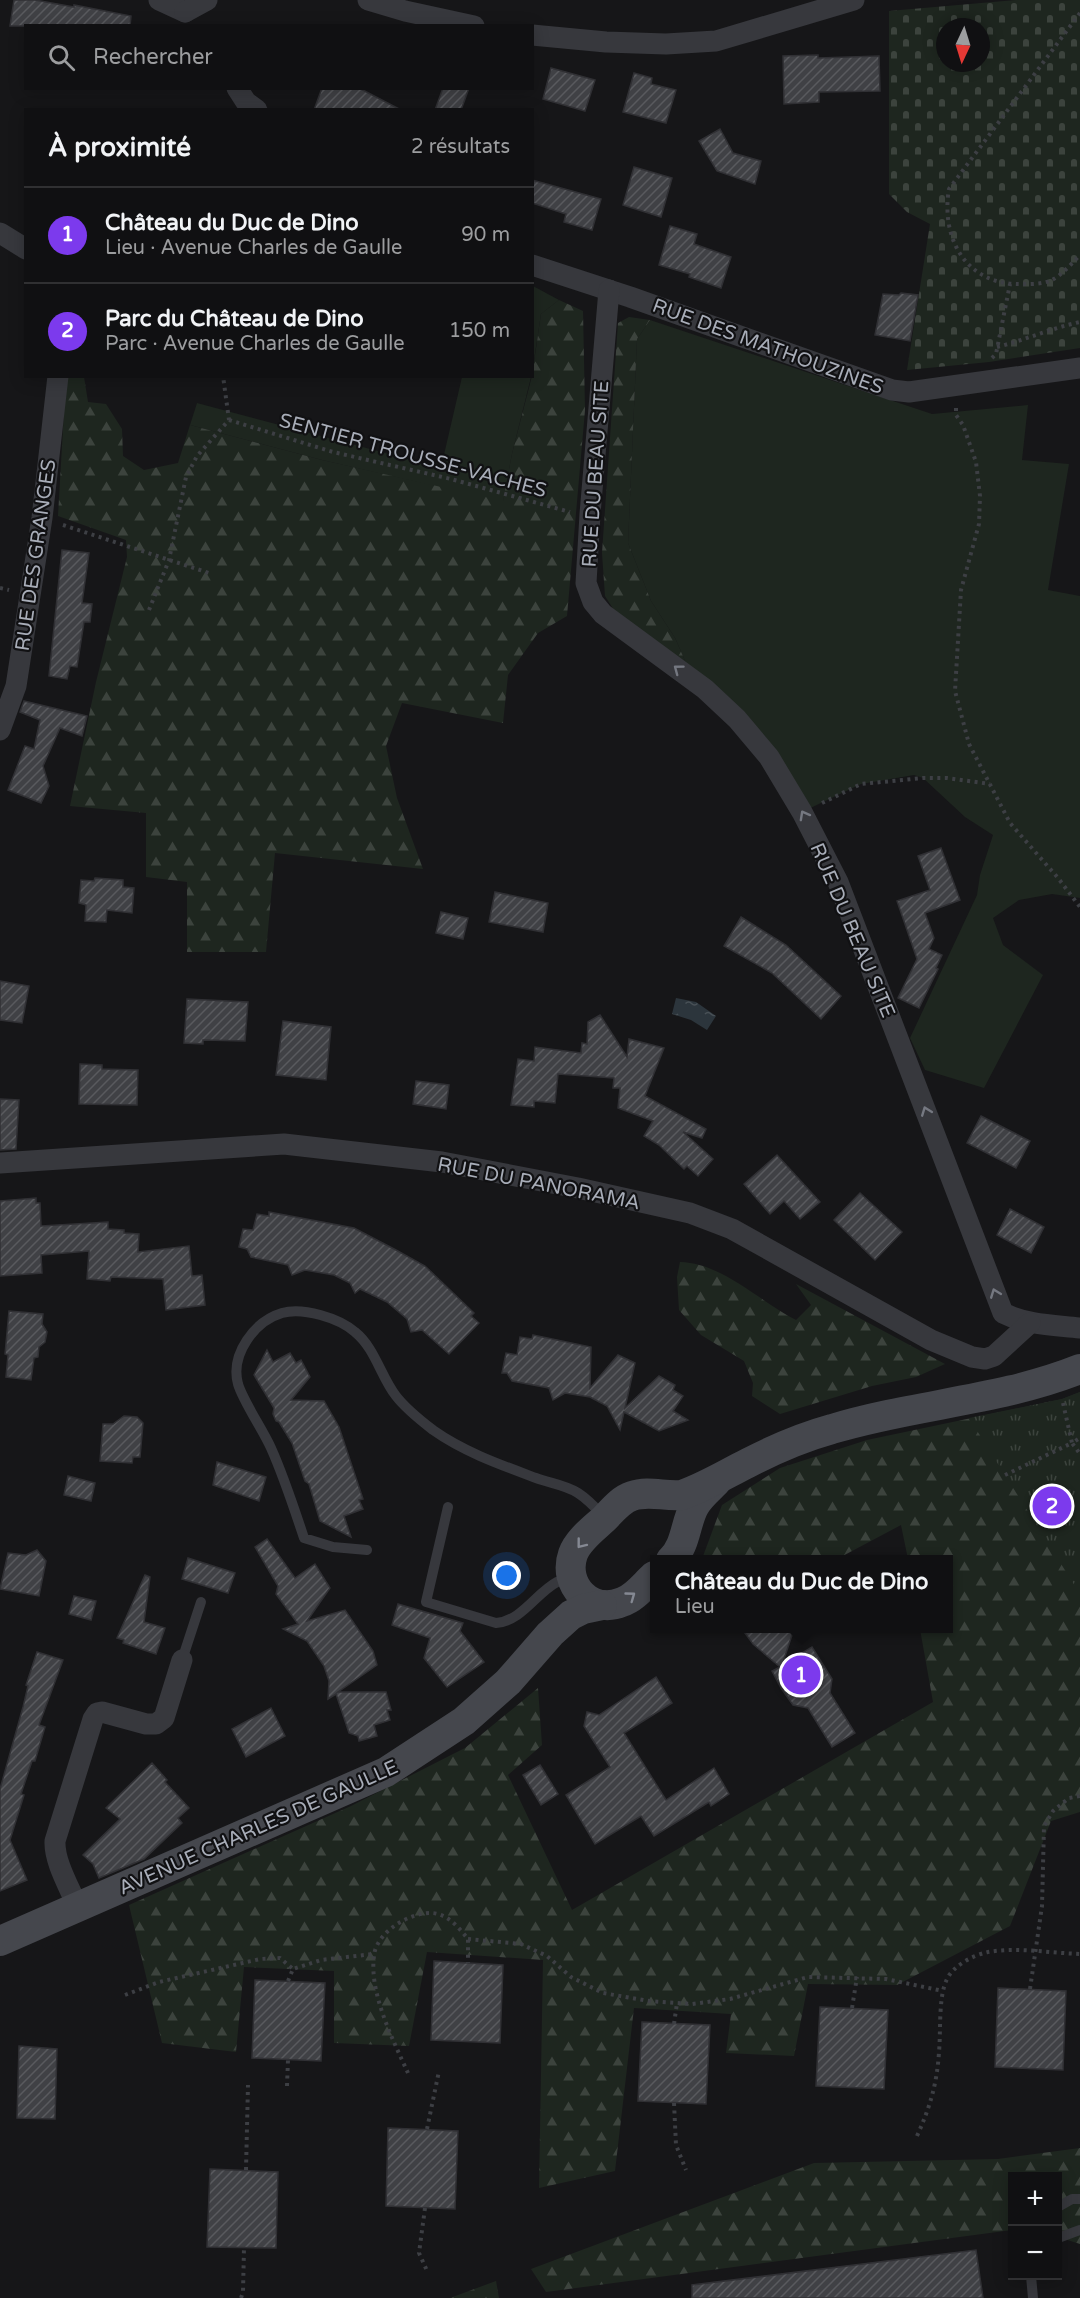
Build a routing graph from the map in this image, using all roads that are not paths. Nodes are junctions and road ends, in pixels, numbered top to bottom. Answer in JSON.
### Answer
{"nodes":[{"id":1,"x":159,"y":0,"type":"edge"},
{"id":2,"x":207,"y":0,"type":"edge"},
{"id":3,"x":368,"y":0,"type":"edge"},
{"id":4,"x":854,"y":0,"type":"edge"},
{"id":5,"x":190,"y":19,"type":"edge"},
{"id":6,"x":465,"y":24,"type":"edge"},
{"id":7,"x":534,"y":35,"type":"edge"},
{"id":8,"x":238,"y":90,"type":"edge"},
{"id":9,"x":254,"y":108,"type":"edge"},
{"id":10,"x":0,"y":234,"type":"edge"},
{"id":11,"x":24,"y":248,"type":"edge"},
{"id":12,"x":534,"y":266,"type":"edge"},
{"id":13,"x":609,"y":290,"type":"junction"},
{"id":14,"x":1080,"y":368,"type":"edge"},
{"id":15,"x":58,"y":378,"type":"edge"},
{"id":16,"x":0,"y":730,"type":"edge"},
{"id":17,"x":0,"y":1163,"type":"edge"},
{"id":18,"x":1030,"y":1323,"type":"junction"},
{"id":19,"x":1080,"y":1328,"type":"edge"},
{"id":20,"x":1071,"y":1373,"type":"edge"},
{"id":21,"x":721,"y":1478,"type":"junction"},
{"id":22,"x":661,"y":1495,"type":"junction"},
{"id":23,"x":448,"y":1506,"type":"dead end"},
{"id":24,"x":605,"y":1518,"type":"junction"},
{"id":25,"x":367,"y":1550,"type":"dead end"},
{"id":26,"x":677,"y":1550,"type":"edge"},
{"id":27,"x":573,"y":1579,"type":"junction"},
{"id":28,"x":650,"y":1580,"type":"edge"},
{"id":29,"x":201,"y":1602,"type":"dead end"},
{"id":30,"x":602,"y":1605,"type":"junction"},
{"id":31,"x":550,"y":1634,"type":"junction"},
{"id":32,"x":182,"y":1660,"type":"joint"},
{"id":33,"x":78,"y":1908,"type":"junction"},
{"id":34,"x":0,"y":1941,"type":"edge"},
{"id":35,"x":1080,"y":2199,"type":"edge"},
{"id":36,"x":1062,"y":2205,"type":"edge"},
{"id":37,"x":1080,"y":2230,"type":"edge"},
{"id":38,"x":1062,"y":2237,"type":"edge"},
{"id":39,"x":1031,"y":2280,"type":"edge"},
{"id":40,"x":1033,"y":2298,"type":"edge"}],
"edges":[{"from":1,"to":5,"type":"street"},
{"from":2,"to":5,"type":"street"},
{"from":3,"to":6,"type":"street"},
{"from":4,"to":7,"type":"street"},
{"from":8,"to":9,"type":"street"},
{"from":10,"to":11,"type":"street"},
{"from":12,"to":13,"type":"street","name":"RUE DES MATHOUZINES"},
{"from":13,"to":14,"type":"street","name":"RUE DES MATHOUZINES"},
{"from":18,"to":13,"type":"street","name":"RUE DU BEAU SITE","one_way":true},
{"from":15,"to":16,"type":"street","name":"RUE DES GRANGES"},
{"from":17,"to":18,"type":"street","name":"RUE DU PANORAMA"},
{"from":18,"to":19,"type":"street","name":"RUE DU BEAU SITE"},
{"from":20,"to":21,"type":"main road","name":"AVENUE CHARLES DE GAULLE"},
{"from":21,"to":22,"type":"main road","name":"AVENUE CHARLES DE GAULLE"},
{"from":21,"to":26,"type":"main road","name":"AVENUE CHARLES DE GAULLE"},
{"from":22,"to":24,"type":"main road","name":"AVENUE CHARLES DE GAULLE"},
{"from":22,"to":26,"type":"main road","name":"AVENUE CHARLES DE GAULLE"},
{"from":23,"to":27,"type":"lane"},
{"from":24,"to":25,"type":"lane"},
{"from":24,"to":27,"type":"main road","name":"AVENUE CHARLES DE GAULLE","one_way":true},
{"from":27,"to":30,"type":"main road"},
{"from":27,"to":31,"type":"main road","name":"AVENUE CHARLES DE GAULLE"},
{"from":30,"to":28,"type":"main road","name":"AVENUE CHARLES DE GAULLE","one_way":true},
{"from":29,"to":32,"type":"lane"},
{"from":30,"to":31,"type":"main road","name":"AVENUE CHARLES DE GAULLE"},
{"from":31,"to":33,"type":"main road","name":"AVENUE CHARLES DE GAULLE"},
{"from":32,"to":33,"type":"street"},
{"from":33,"to":34,"type":"main road","name":"AVENUE CHARLES DE GAULLE"},
{"from":35,"to":36,"type":"lane"},
{"from":37,"to":38,"type":"lane"},
{"from":39,"to":40,"type":"lane"}]}
